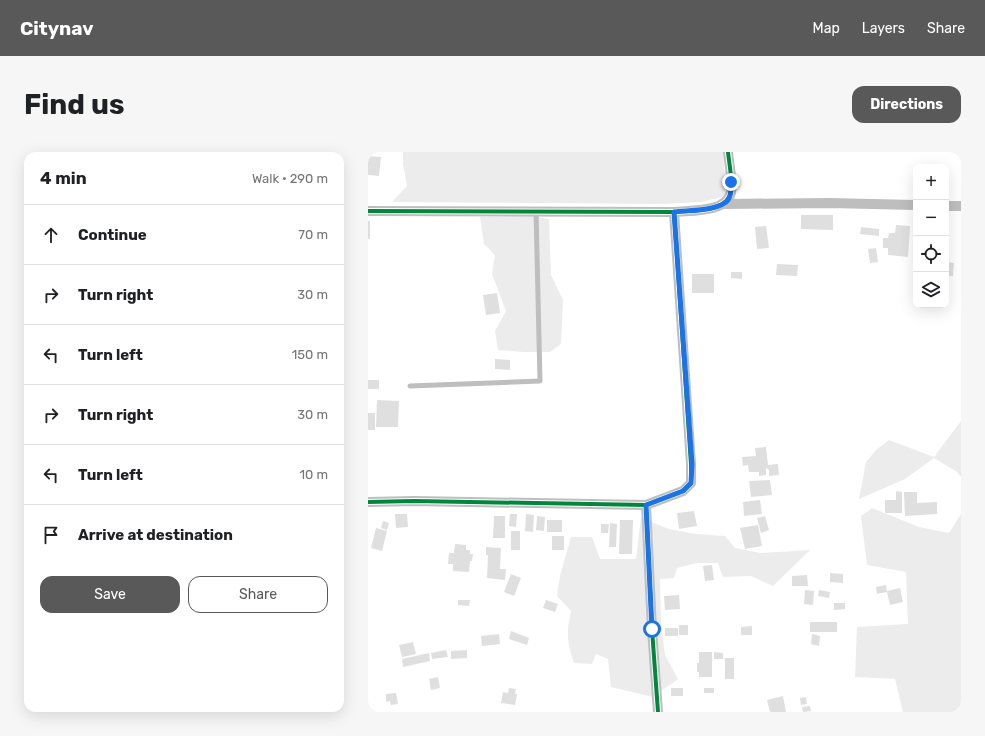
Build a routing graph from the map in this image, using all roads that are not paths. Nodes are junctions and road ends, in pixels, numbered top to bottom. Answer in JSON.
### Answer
{"nodes":[{"id":1,"x":728,"y":152,"type":"edge"},
{"id":2,"x":724,"y":204,"type":"junction"},
{"id":3,"x":913,"y":205,"type":"edge"},
{"id":4,"x":949,"y":206,"type":"edge"},
{"id":5,"x":961,"y":206,"type":"edge"},
{"id":6,"x":368,"y":211,"type":"edge"},
{"id":7,"x":536,"y":211,"type":"junction"},
{"id":8,"x":674,"y":212,"type":"junction"},
{"id":9,"x":410,"y":386,"type":"dead end"},
{"id":10,"x":368,"y":502,"type":"edge"},
{"id":11,"x":646,"y":505,"type":"junction"},
{"id":12,"x":658,"y":712,"type":"edge"}],
"edges":[{"from":1,"to":2,"type":"street"},
{"from":2,"to":3,"type":"street"},
{"from":2,"to":8,"type":"street"},
{"from":4,"to":5,"type":"street"},
{"from":6,"to":7,"type":"street"},
{"from":7,"to":8,"type":"street"},
{"from":7,"to":9,"type":"lane"},
{"from":8,"to":11,"type":"street"},
{"from":10,"to":11,"type":"street"},
{"from":11,"to":12,"type":"street"}]}
